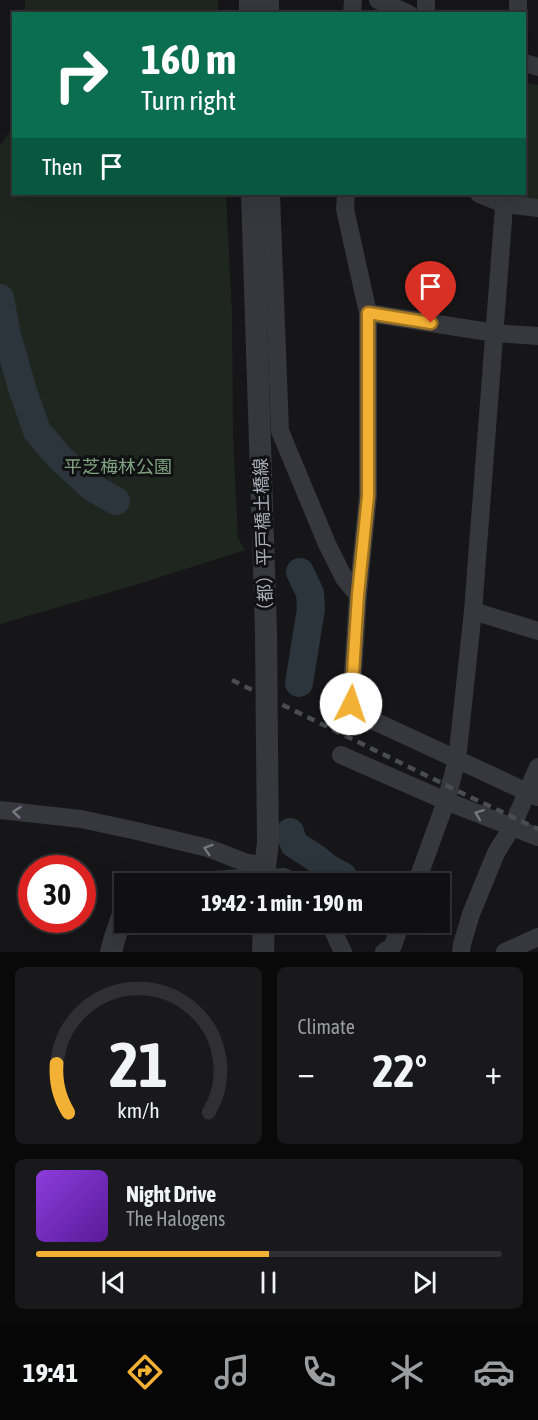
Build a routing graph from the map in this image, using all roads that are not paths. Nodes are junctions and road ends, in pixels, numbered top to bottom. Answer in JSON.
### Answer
{"nodes":[{"id":1,"x":378,"y":0,"type":"edge"},
{"id":2,"x":405,"y":12,"type":"edge"},
{"id":3,"x":252,"y":195,"type":"edge"},
{"id":4,"x":271,"y":195,"type":"edge"},
{"id":5,"x":346,"y":195,"type":"edge"},
{"id":6,"x":484,"y":195,"type":"edge"},
{"id":7,"x":504,"y":199,"type":"edge"},
{"id":8,"x":538,"y":208,"type":"edge"},
{"id":9,"x":368,"y":313,"type":"junction"},
{"id":10,"x":495,"y":333,"type":"junction"},
{"id":11,"x":538,"y":336,"type":"edge"},
{"id":12,"x":358,"y":595,"type":"junction"},
{"id":13,"x":473,"y":611,"type":"junction"},
{"id":14,"x":538,"y":631,"type":"edge"},
{"id":15,"x":341,"y":755,"type":"dead end"},
{"id":16,"x":457,"y":760,"type":"junction"},
{"id":17,"x":538,"y":766,"type":"edge"},
{"id":18,"x":533,"y":795,"type":"edge"},
{"id":19,"x":446,"y":801,"type":"junction"},
{"id":20,"x":0,"y":810,"type":"edge"},
{"id":21,"x":512,"y":827,"type":"junction"},
{"id":22,"x":538,"y":837,"type":"edge"},
{"id":23,"x":259,"y":873,"type":"edge"},
{"id":24,"x":263,"y":873,"type":"edge"},
{"id":25,"x":420,"y":873,"type":"edge"},
{"id":26,"x":116,"y":933,"type":"edge"},
{"id":27,"x":264,"y":933,"type":"edge"},
{"id":28,"x":334,"y":933,"type":"edge"},
{"id":29,"x":397,"y":933,"type":"edge"},
{"id":30,"x":538,"y":937,"type":"edge"},
{"id":31,"x":111,"y":952,"type":"edge"},
{"id":32,"x":263,"y":952,"type":"edge"},
{"id":33,"x":343,"y":952,"type":"edge"},
{"id":34,"x":384,"y":952,"type":"edge"},
{"id":35,"x":461,"y":952,"type":"edge"},
{"id":36,"x":505,"y":952,"type":"edge"}],
"edges":[{"from":1,"to":2,"type":"street"},
{"from":3,"to":24,"type":"street","name":"（都）平戸橋土橋線","bridge":true},
{"from":4,"to":12,"type":"street"},
{"from":5,"to":9,"type":"street"},
{"from":6,"to":7,"type":"street"},
{"from":7,"to":8,"type":"street"},
{"from":7,"to":10,"type":"street"},
{"from":9,"to":10,"type":"street"},
{"from":9,"to":12,"type":"street"},
{"from":10,"to":11,"type":"street"},
{"from":10,"to":13,"type":"street"},
{"from":12,"to":16,"type":"street"},
{"from":13,"to":14,"type":"street"},
{"from":13,"to":16,"type":"street"},
{"from":15,"to":19,"type":"street"},
{"from":16,"to":18,"type":"street"},
{"from":16,"to":19,"type":"street"},
{"from":17,"to":18,"type":"street"},
{"from":18,"to":21,"type":"street"},
{"from":21,"to":19,"type":"street","one_way":true},
{"from":19,"to":25,"type":"street"},
{"from":23,"to":20,"type":"street","one_way":true},
{"from":21,"to":22,"type":"street"},
{"from":21,"to":35,"type":"street"},
{"from":26,"to":31,"type":"street"},
{"from":27,"to":32,"type":"street"},
{"from":28,"to":33,"type":"street"},
{"from":29,"to":34,"type":"street"},
{"from":30,"to":36,"type":"street"}]}
